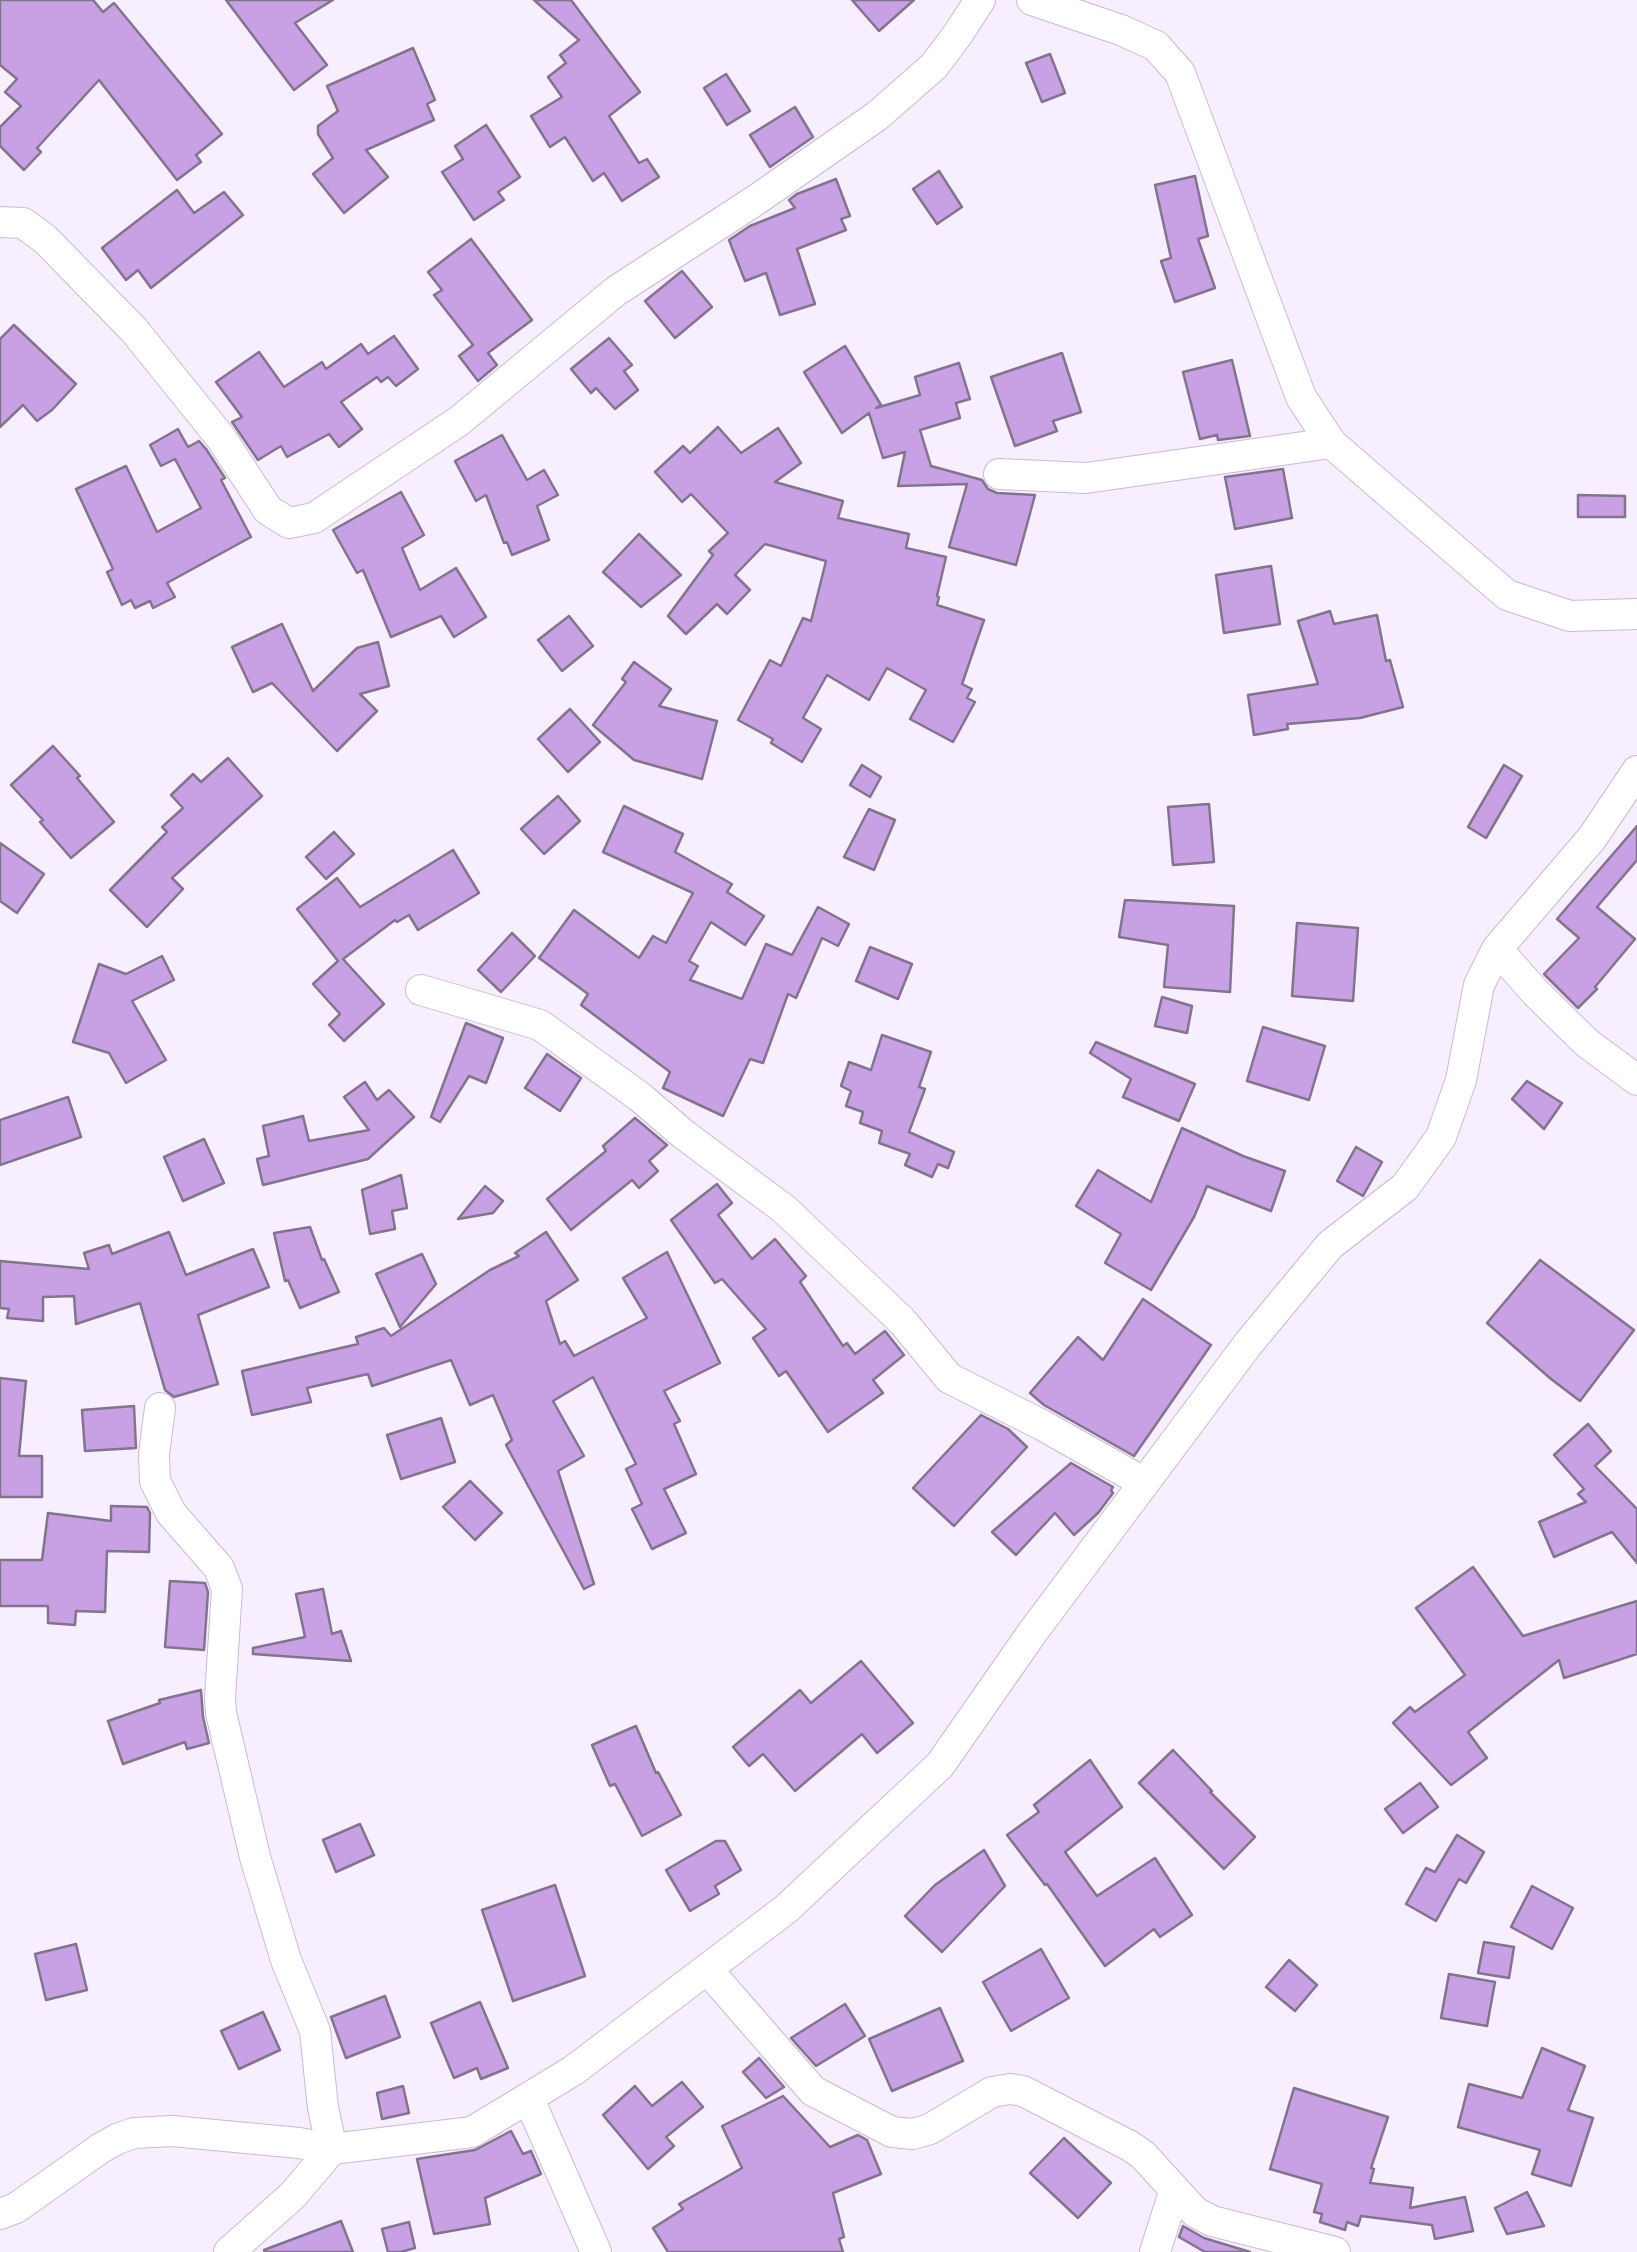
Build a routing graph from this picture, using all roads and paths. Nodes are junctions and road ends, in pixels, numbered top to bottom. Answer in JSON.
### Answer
{"nodes":[{"id":1,"x":980,"y":0,"type":"edge"},
{"id":2,"x":1032,"y":0,"type":"edge"},
{"id":3,"x":0,"y":222,"type":"edge"},
{"id":4,"x":1331,"y":443,"type":"junction"},
{"id":5,"x":999,"y":474,"type":"dead end"},
{"id":6,"x":1637,"y":614,"type":"edge"},
{"id":7,"x":1637,"y":771,"type":"edge"},
{"id":8,"x":1497,"y":949,"type":"junction"},
{"id":9,"x":422,"y":990,"type":"dead end"},
{"id":10,"x":1637,"y":1080,"type":"edge"},
{"id":11,"x":160,"y":1408,"type":"dead end"},
{"id":12,"x":1143,"y":1482,"type":"junction"},
{"id":13,"x":706,"y":1969,"type":"junction"},
{"id":14,"x":530,"y":2099,"type":"junction"},
{"id":15,"x":332,"y":2149,"type":"junction"},
{"id":16,"x":1174,"y":2192,"type":"junction"},
{"id":17,"x":0,"y":2214,"type":"edge"},
{"id":18,"x":229,"y":2252,"type":"edge"},
{"id":19,"x":596,"y":2252,"type":"edge"},
{"id":20,"x":1156,"y":2252,"type":"edge"},
{"id":21,"x":1336,"y":2252,"type":"edge"}],
"edges":[{"from":1,"to":3,"type":"street"},
{"from":2,"to":4,"type":"street"},
{"from":4,"to":5,"type":"street"},
{"from":4,"to":6,"type":"street"},
{"from":7,"to":8,"type":"street"},
{"from":8,"to":10,"type":"street"},
{"from":8,"to":12,"type":"street"},
{"from":9,"to":12,"type":"street"},
{"from":11,"to":15,"type":"street"},
{"from":12,"to":13,"type":"street"},
{"from":13,"to":14,"type":"street"},
{"from":13,"to":16,"type":"street"},
{"from":14,"to":15,"type":"street"},
{"from":14,"to":19,"type":"street"},
{"from":15,"to":17,"type":"street"},
{"from":15,"to":18,"type":"street"},
{"from":16,"to":20,"type":"street"},
{"from":16,"to":21,"type":"street"}]}
